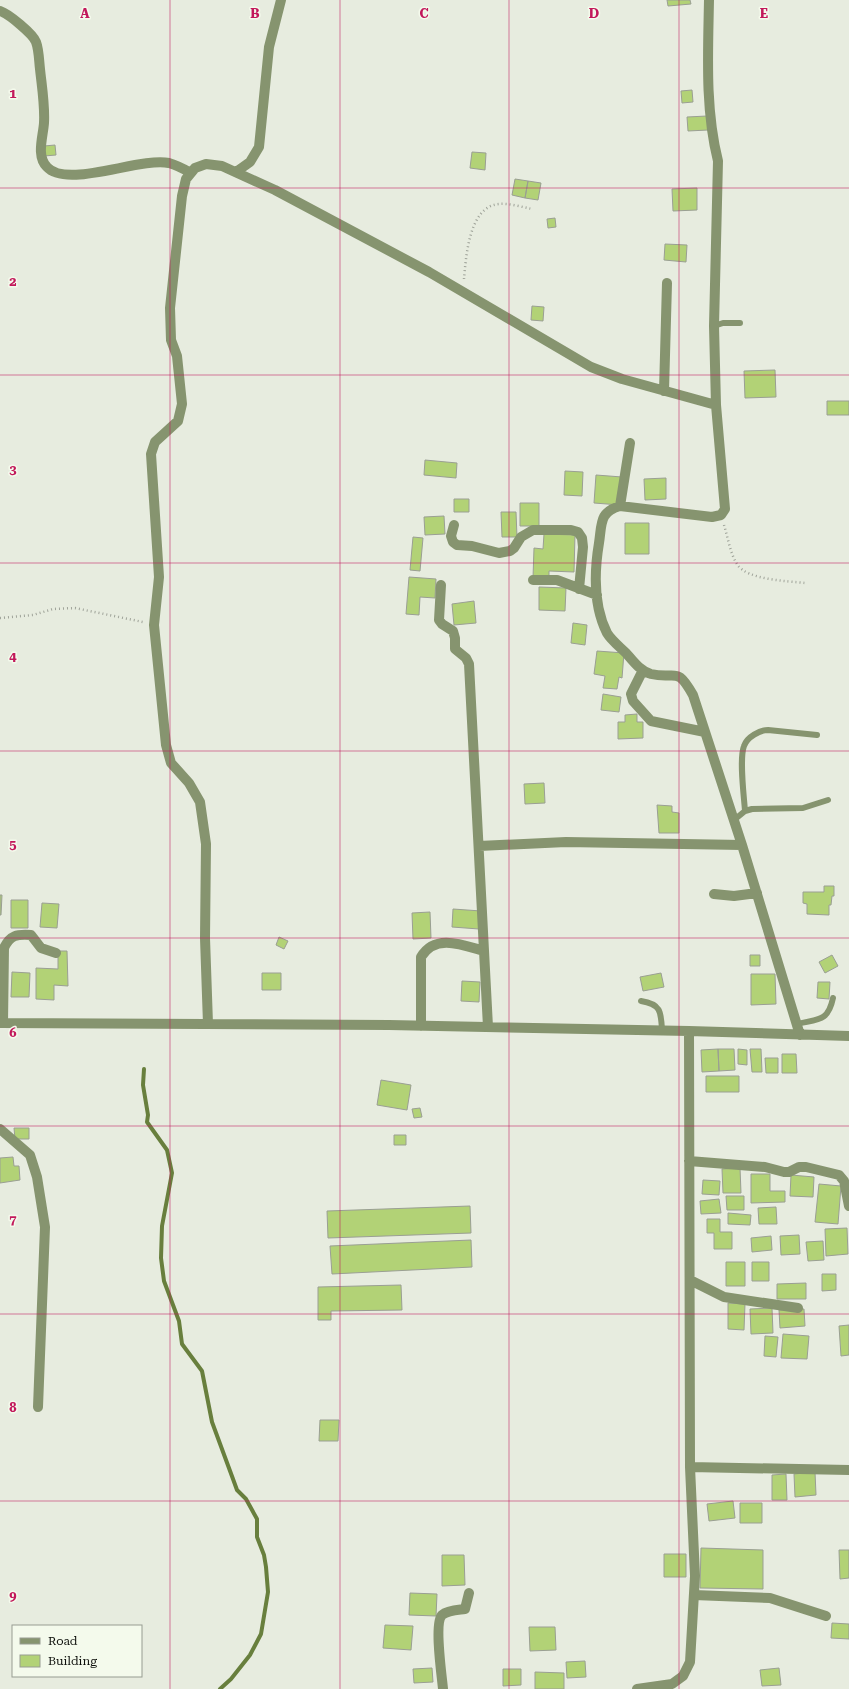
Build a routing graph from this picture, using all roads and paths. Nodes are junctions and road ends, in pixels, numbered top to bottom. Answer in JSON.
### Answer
{"nodes":[{"id":1,"x":281,"y":0,"type":"edge"},
{"id":2,"x":709,"y":0,"type":"edge"},
{"id":3,"x":0,"y":11,"type":"edge"},
{"id":4,"x":236,"y":172,"type":"junction"},
{"id":5,"x":190,"y":173,"type":"junction"},
{"id":6,"x":532,"y":209,"type":"dead end"},
{"id":7,"x":667,"y":284,"type":"dead end"},
{"id":8,"x":462,"y":291,"type":"junction"},
{"id":9,"x":740,"y":323,"type":"dead end"},
{"id":10,"x":714,"y":326,"type":"junction"},
{"id":11,"x":664,"y":391,"type":"junction"},
{"id":12,"x":716,"y":405,"type":"junction"},
{"id":13,"x":630,"y":443,"type":"dead end"},
{"id":14,"x":620,"y":506,"type":"junction"},
{"id":15,"x":721,"y":515,"type":"junction"},
{"id":16,"x":454,"y":525,"type":"dead end"},
{"id":17,"x":533,"y":580,"type":"dead end"},
{"id":18,"x":805,"y":583,"type":"dead end"},
{"id":19,"x":441,"y":585,"type":"dead end"},
{"id":20,"x":579,"y":589,"type":"junction"},
{"id":21,"x":597,"y":595,"type":"junction"},
{"id":22,"x":0,"y":618,"type":"edge"},
{"id":23,"x":154,"y":625,"type":"junction"},
{"id":24,"x":644,"y":670,"type":"junction"},
{"id":25,"x":705,"y":732,"type":"junction"},
{"id":26,"x":817,"y":735,"type":"dead end"},
{"id":27,"x":828,"y":800,"type":"dead end"},
{"id":28,"x":745,"y":811,"type":"junction"},
{"id":29,"x":734,"y":820,"type":"junction"},
{"id":30,"x":742,"y":845,"type":"junction"},
{"id":31,"x":480,"y":846,"type":"junction"},
{"id":32,"x":757,"y":893,"type":"junction"},
{"id":33,"x":714,"y":894,"type":"dead end"},
{"id":34,"x":484,"y":951,"type":"junction"},
{"id":35,"x":56,"y":953,"type":"dead end"},
{"id":36,"x":833,"y":998,"type":"dead end"},
{"id":37,"x":641,"y":1001,"type":"dead end"},
{"id":38,"x":2,"y":1007,"type":"edge"},
{"id":39,"x":2,"y":1023,"type":"edge"},
{"id":40,"x":208,"y":1024,"type":"junction"},
{"id":41,"x":797,"y":1024,"type":"junction"},
{"id":42,"x":422,"y":1026,"type":"junction"},
{"id":43,"x":488,"y":1027,"type":"junction"},
{"id":44,"x":662,"y":1030,"type":"junction"},
{"id":45,"x":689,"y":1031,"type":"junction"},
{"id":46,"x":800,"y":1035,"type":"junction"},
{"id":47,"x":849,"y":1036,"type":"edge"},
{"id":48,"x":0,"y":1129,"type":"edge"},
{"id":49,"x":689,"y":1161,"type":"junction"},
{"id":50,"x":849,"y":1206,"type":"edge"},
{"id":51,"x":690,"y":1280,"type":"junction"},
{"id":52,"x":798,"y":1308,"type":"dead end"},
{"id":53,"x":38,"y":1407,"type":"dead end"},
{"id":54,"x":690,"y":1467,"type":"junction"},
{"id":55,"x":849,"y":1470,"type":"edge"},
{"id":56,"x":469,"y":1593,"type":"dead end"},
{"id":57,"x":694,"y":1595,"type":"junction"},
{"id":58,"x":826,"y":1616,"type":"dead end"},
{"id":59,"x":671,"y":1687,"type":"edge"},
{"id":60,"x":444,"y":1689,"type":"edge"},
{"id":61,"x":637,"y":1689,"type":"edge"}],
"edges":[{"from":1,"to":4,"type":"street"},
{"from":2,"to":10,"type":"street"},
{"from":3,"to":5,"type":"street"},
{"from":4,"to":5,"type":"street"},
{"from":4,"to":8,"type":"street"},
{"from":5,"to":23,"type":"street"},
{"from":6,"to":8,"type":"path"},
{"from":7,"to":11,"type":"street"},
{"from":8,"to":11,"type":"street"},
{"from":9,"to":10,"type":"lane"},
{"from":10,"to":12,"type":"street"},
{"from":11,"to":12,"type":"street"},
{"from":12,"to":15,"type":"street"},
{"from":13,"to":14,"type":"street"},
{"from":14,"to":15,"type":"street"},
{"from":14,"to":21,"type":"street"},
{"from":15,"to":18,"type":"path"},
{"from":16,"to":20,"type":"street"},
{"from":17,"to":20,"type":"street"},
{"from":19,"to":31,"type":"street"},
{"from":20,"to":21,"type":"street"},
{"from":21,"to":24,"type":"street"},
{"from":22,"to":23,"type":"path"},
{"from":23,"to":40,"type":"street"},
{"from":24,"to":25,"type":"street"},
{"from":24,"to":25,"type":"street"},
{"from":25,"to":29,"type":"street"},
{"from":26,"to":28,"type":"lane"},
{"from":27,"to":28,"type":"lane"},
{"from":28,"to":29,"type":"lane"},
{"from":29,"to":30,"type":"street"},
{"from":30,"to":31,"type":"street"},
{"from":30,"to":32,"type":"street"},
{"from":31,"to":34,"type":"street"},
{"from":32,"to":33,"type":"street"},
{"from":32,"to":41,"type":"street"},
{"from":34,"to":42,"type":"street"},
{"from":34,"to":43,"type":"street"},
{"from":35,"to":38,"type":"street"},
{"from":36,"to":41,"type":"lane"},
{"from":37,"to":44,"type":"lane"},
{"from":38,"to":39,"type":"street"},
{"from":39,"to":40,"type":"street"},
{"from":40,"to":42,"type":"street"},
{"from":41,"to":46,"type":"street"},
{"from":42,"to":43,"type":"street"},
{"from":43,"to":44,"type":"street"},
{"from":44,"to":45,"type":"street"},
{"from":45,"to":46,"type":"street"},
{"from":45,"to":49,"type":"street"},
{"from":46,"to":47,"type":"street"},
{"from":48,"to":53,"type":"street"},
{"from":49,"to":50,"type":"street"},
{"from":49,"to":51,"type":"street"},
{"from":51,"to":52,"type":"street"},
{"from":51,"to":54,"type":"street"},
{"from":54,"to":55,"type":"street"},
{"from":54,"to":57,"type":"street"},
{"from":56,"to":60,"type":"street"},
{"from":57,"to":58,"type":"street"},
{"from":57,"to":59,"type":"street"},
{"from":59,"to":61,"type":"street"}]}
